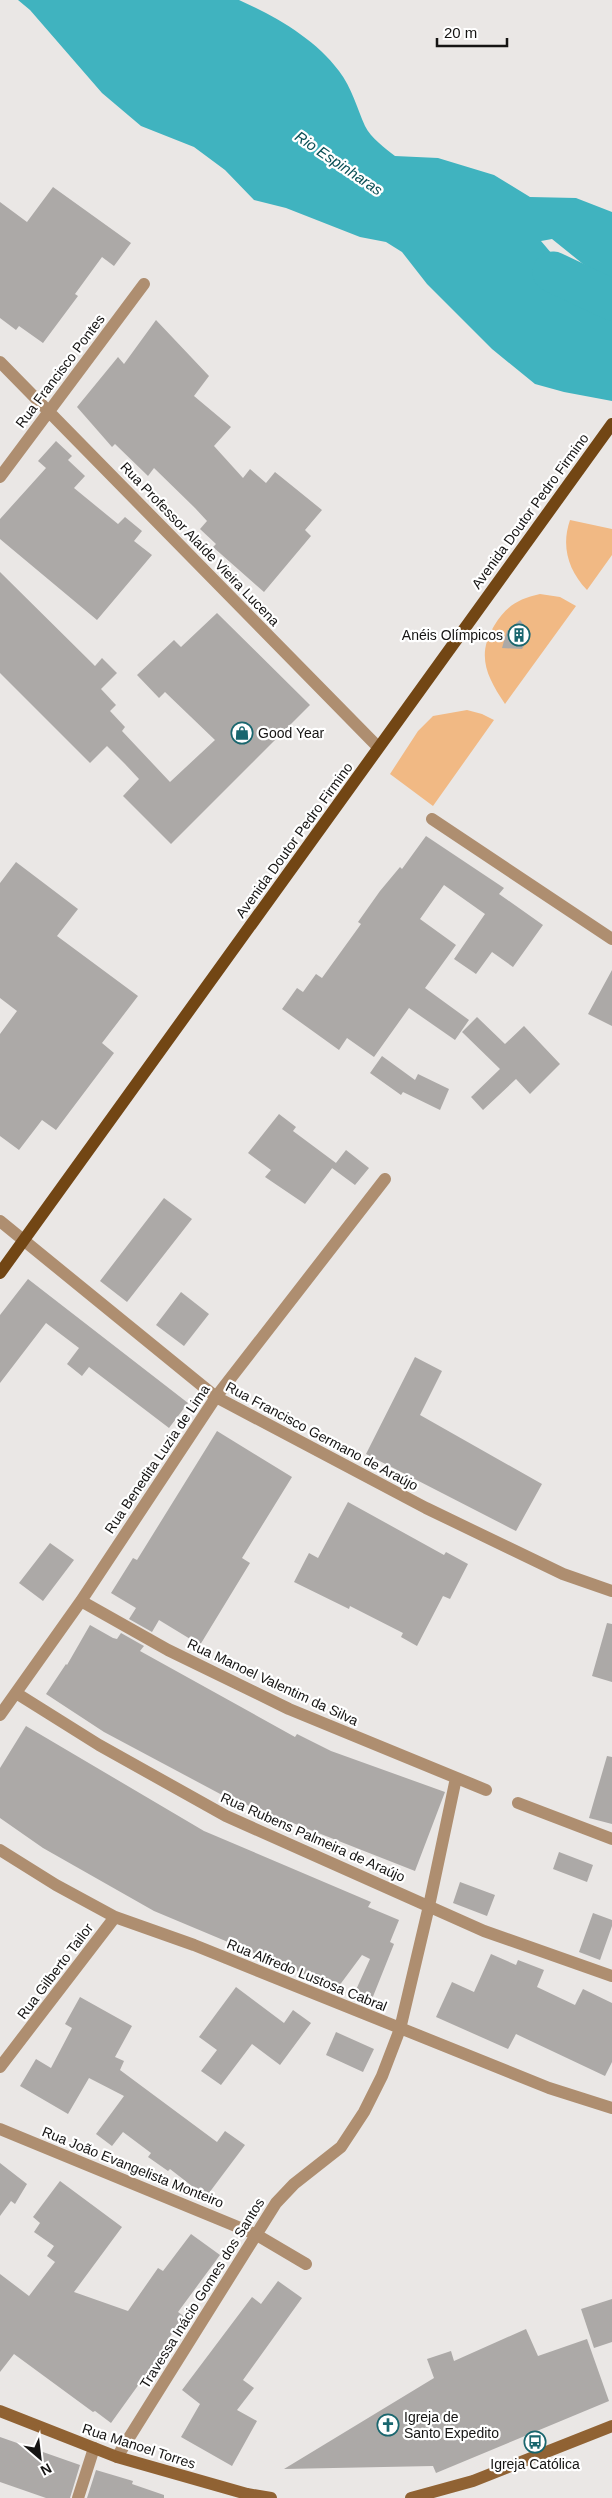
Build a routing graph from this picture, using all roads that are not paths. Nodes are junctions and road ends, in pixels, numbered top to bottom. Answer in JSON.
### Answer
{"nodes":[{"id":1,"x":144,"y":284,"type":"dead end"},
{"id":2,"x":0,"y":362,"type":"edge"},
{"id":3,"x":48,"y":411,"type":"junction"},
{"id":4,"x":612,"y":424,"type":"edge"},
{"id":5,"x":0,"y":478,"type":"edge"},
{"id":6,"x":378,"y":747,"type":"junction"},
{"id":7,"x":432,"y":819,"type":"dead end"},
{"id":8,"x":612,"y":939,"type":"edge"},
{"id":9,"x":385,"y":1179,"type":"dead end"},
{"id":10,"x":0,"y":1221,"type":"edge"},
{"id":11,"x":24,"y":1240,"type":"junction"},
{"id":12,"x":0,"y":1274,"type":"edge"},
{"id":13,"x":216,"y":1396,"type":"junction"},
{"id":14,"x":612,"y":1591,"type":"edge"},
{"id":15,"x":80,"y":1601,"type":"junction"},
{"id":16,"x":16,"y":1693,"type":"junction"},
{"id":17,"x":0,"y":1715,"type":"edge"},
{"id":18,"x":456,"y":1778,"type":"junction"},
{"id":19,"x":486,"y":1790,"type":"dead end"},
{"id":20,"x":518,"y":1803,"type":"dead end"},
{"id":21,"x":612,"y":1839,"type":"edge"},
{"id":22,"x":0,"y":1850,"type":"edge"},
{"id":23,"x":430,"y":1906,"type":"junction"},
{"id":24,"x":115,"y":1917,"type":"junction"},
{"id":25,"x":612,"y":1976,"type":"edge"},
{"id":26,"x":400,"y":2030,"type":"junction"},
{"id":27,"x":0,"y":2067,"type":"edge"},
{"id":28,"x":612,"y":2108,"type":"edge"},
{"id":29,"x":0,"y":2129,"type":"edge"},
{"id":30,"x":255,"y":2234,"type":"junction"},
{"id":31,"x":306,"y":2264,"type":"dead end"},
{"id":32,"x":0,"y":2411,"type":"edge"},
{"id":33,"x":612,"y":2426,"type":"edge"},
{"id":34,"x":94,"y":2448,"type":"junction"},
{"id":35,"x":117,"y":2457,"type":"junction"},
{"id":36,"x":431,"y":2496,"type":"edge"},
{"id":37,"x":78,"y":2498,"type":"edge"},
{"id":38,"x":271,"y":2498,"type":"edge"},
{"id":39,"x":412,"y":2498,"type":"edge"}],
"edges":[{"from":1,"to":3,"type":"street","name":"Rua Francisco Pontes"},
{"from":2,"to":3,"type":"street","name":"Rua Professor Alaíde Vieira Lucena"},
{"from":3,"to":5,"type":"street","name":"Rua Francisco Pontes"},
{"from":3,"to":6,"type":"street","name":"Rua Professor Alaíde Vieira Lucena"},
{"from":4,"to":6,"type":"main road","name":"Avenida Doutor Pedro Firmino"},
{"from":6,"to":11,"type":"main road","name":"Avenida Doutor Pedro Firmino"},
{"from":7,"to":8,"type":"street"},
{"from":9,"to":13,"type":"street","name":"Rua Benedita Luzia de Lima"},
{"from":10,"to":11,"type":"street","name":"Rua Francisco Germano de Araújo"},
{"from":11,"to":12,"type":"main road","name":"Avenida Doutor Pedro Firmino"},
{"from":11,"to":13,"type":"street","name":"Rua Francisco Germano de Araújo"},
{"from":13,"to":14,"type":"street","name":"Rua Francisco Germano de Araújo"},
{"from":13,"to":15,"type":"street","name":"Rua Benedita Luzia de Lima"},
{"from":15,"to":16,"type":"street","name":"Rua Benedita Luzia de Lima"},
{"from":15,"to":18,"type":"street","name":"Rua Manoel Valentim da Silva"},
{"from":16,"to":17,"type":"street","name":"Rua Benedita Luzia de Lima"},
{"from":16,"to":23,"type":"street","name":"Rua Rubens Palmeira de Araújo"},
{"from":18,"to":19,"type":"street","name":"Rua Manoel Valentim da Silva"},
{"from":18,"to":23,"type":"street","name":"Travessa Inácio Gomes dos Santos"},
{"from":20,"to":21,"type":"street"},
{"from":22,"to":24,"type":"street","name":"Rua Alfredo Lustosa Cabral"},
{"from":23,"to":25,"type":"street","name":"Rua Rubens Palmeira de Araújo"},
{"from":23,"to":26,"type":"street","name":"Travessa Inácio Gomes dos Santos"},
{"from":24,"to":26,"type":"street","name":"Rua Alfredo Lustosa Cabral"},
{"from":24,"to":27,"type":"street","name":"Rua Gilberto Tailor"},
{"from":26,"to":28,"type":"street","name":"Rua Alfredo Lustosa Cabral"},
{"from":26,"to":30,"type":"street","name":"Travessa Inácio Gomes dos Santos"},
{"from":29,"to":30,"type":"street","name":"Rua João Evangelista Monteiro"},
{"from":30,"to":31,"type":"street","name":"Rua João Evangelista Monteiro"},
{"from":30,"to":35,"type":"street","name":"Travessa Inácio Gomes dos Santos"},
{"from":32,"to":34,"type":"main road","name":"Rua Manoel Torres"},
{"from":33,"to":36,"type":"main road"},
{"from":34,"to":35,"type":"main road","name":"Rua Manoel Torres"},
{"from":34,"to":37,"type":"street"},
{"from":35,"to":38,"type":"main road","name":"Rua Manoel Torres"},
{"from":36,"to":39,"type":"main road"}]}
